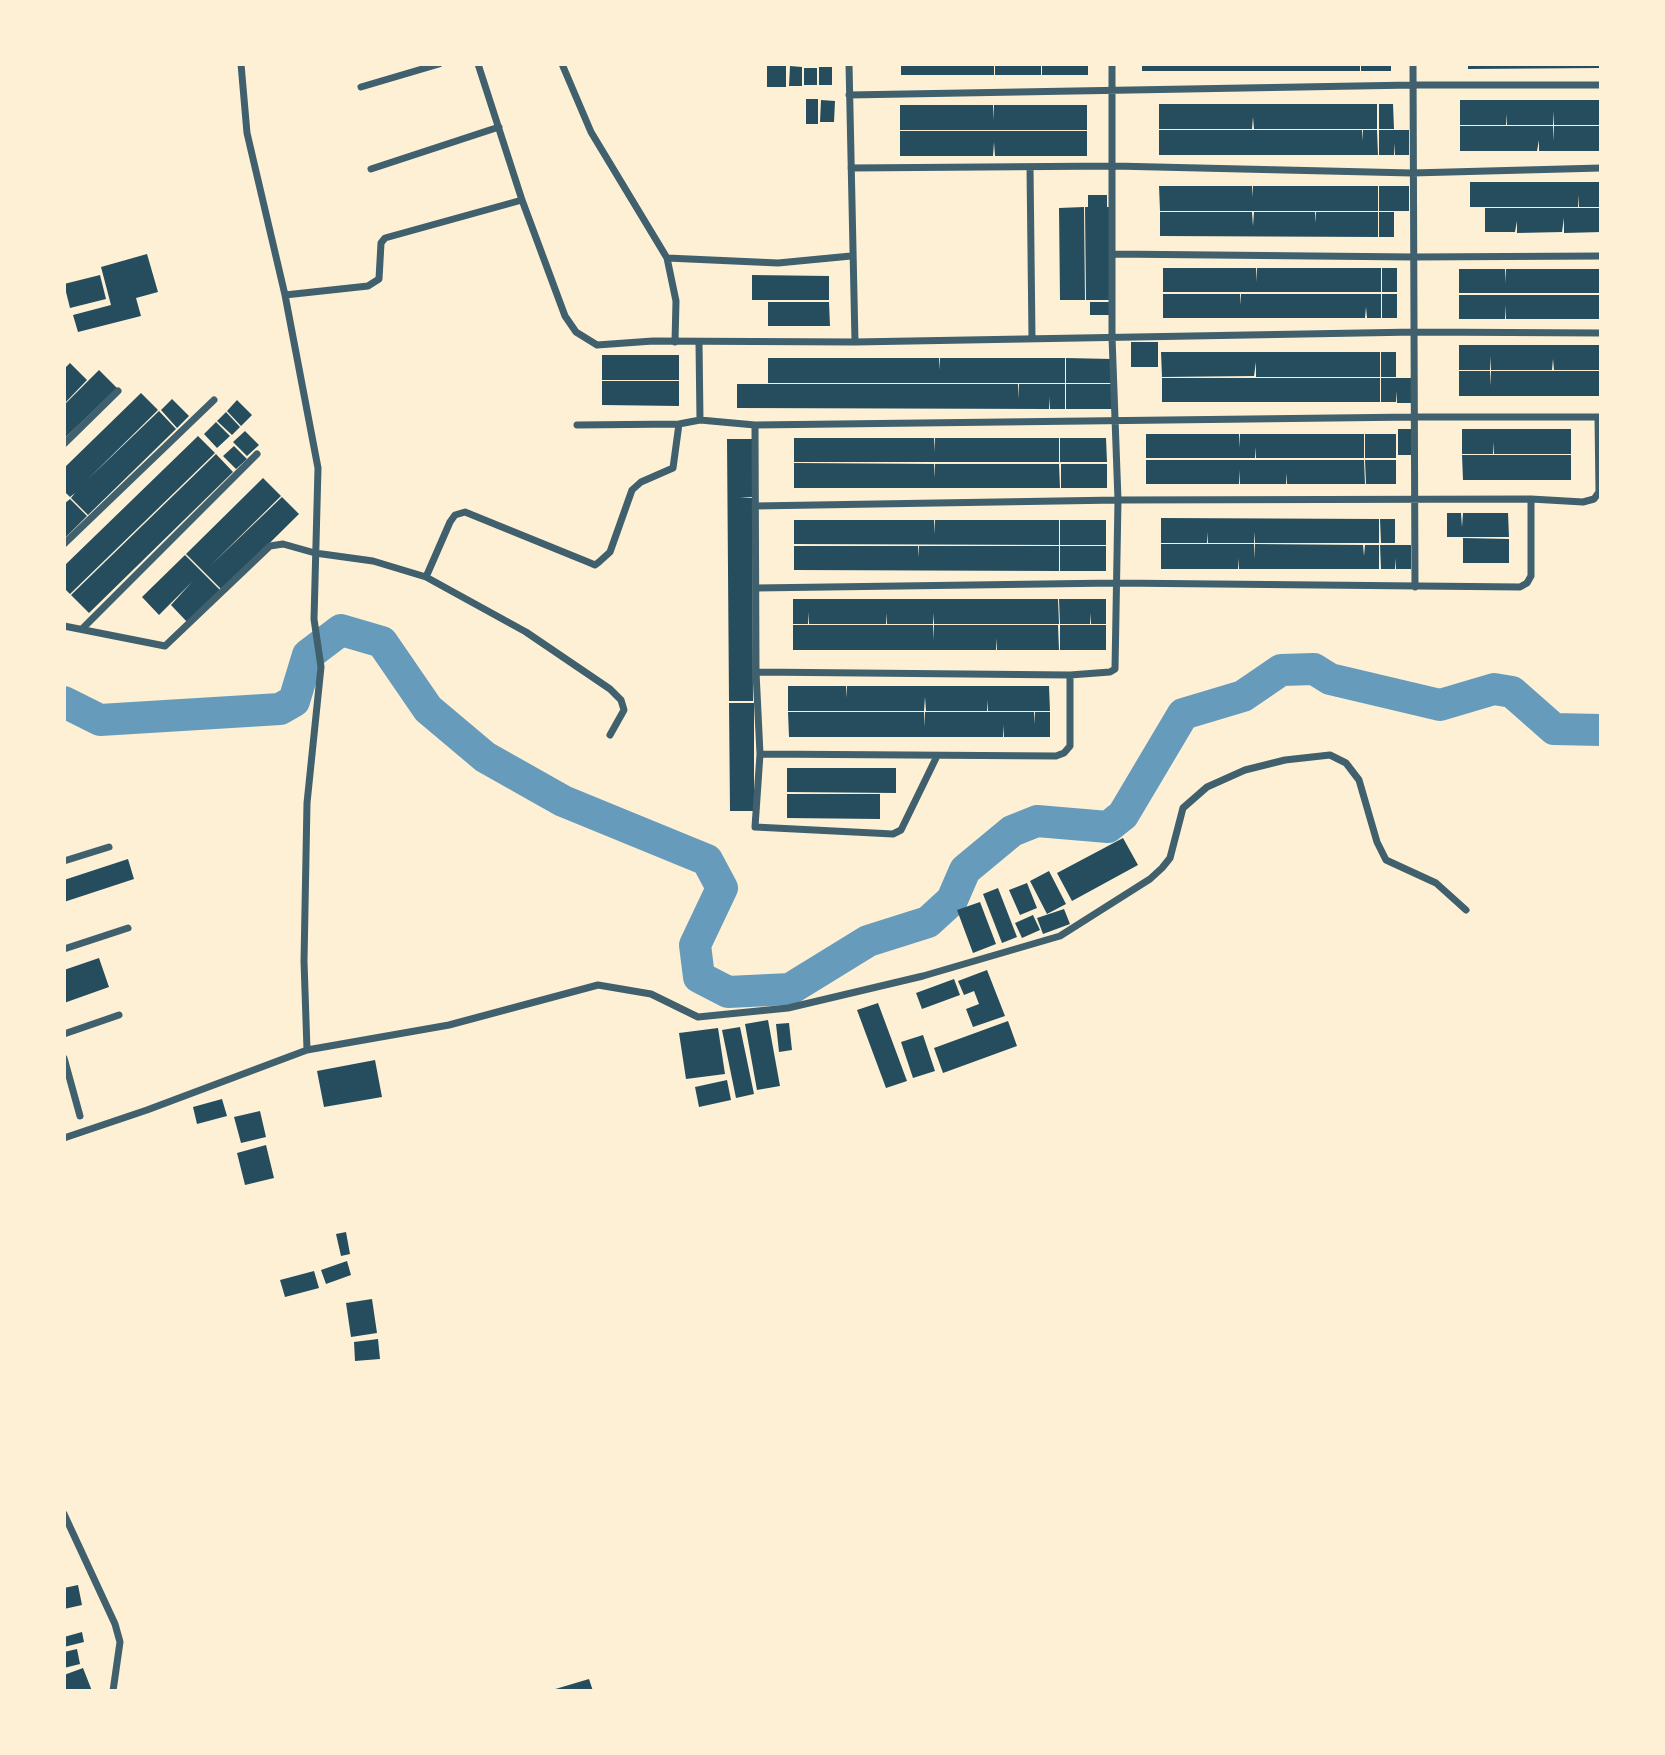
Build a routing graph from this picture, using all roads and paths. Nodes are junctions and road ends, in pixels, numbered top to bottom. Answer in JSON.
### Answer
{"nodes":[{"id":1,"x":241,"y":64,"type":"edge"},
{"id":2,"x":439,"y":64,"type":"edge"},
{"id":3,"x":478,"y":64,"type":"edge"},
{"id":4,"x":562,"y":64,"type":"edge"},
{"id":5,"x":849,"y":64,"type":"edge"},
{"id":6,"x":1112,"y":64,"type":"edge"},
{"id":7,"x":1413,"y":64,"type":"edge"},
{"id":8,"x":1413,"y":85,"type":"junction"},
{"id":9,"x":1601,"y":85,"type":"edge"},
{"id":10,"x":361,"y":87,"type":"dead end"},
{"id":11,"x":1113,"y":92,"type":"junction"},
{"id":12,"x":849,"y":95,"type":"junction"},
{"id":13,"x":499,"y":127,"type":"junction"},
{"id":14,"x":1114,"y":166,"type":"junction"},
{"id":15,"x":1030,"y":167,"type":"junction"},
{"id":16,"x":851,"y":168,"type":"junction"},
{"id":17,"x":1601,"y":168,"type":"edge"},
{"id":18,"x":371,"y":169,"type":"dead end"},
{"id":19,"x":1412,"y":173,"type":"junction"},
{"id":20,"x":522,"y":200,"type":"junction"},
{"id":21,"x":1113,"y":254,"type":"junction"},
{"id":22,"x":851,"y":256,"type":"junction"},
{"id":23,"x":1601,"y":256,"type":"edge"},
{"id":24,"x":1413,"y":257,"type":"junction"},
{"id":25,"x":667,"y":258,"type":"junction"},
{"id":26,"x":285,"y":295,"type":"junction"},
{"id":27,"x":1416,"y":332,"type":"junction"},
{"id":28,"x":1601,"y":333,"type":"edge"},
{"id":29,"x":1112,"y":337,"type":"junction"},
{"id":30,"x":1032,"y":338,"type":"junction"},
{"id":31,"x":675,"y":342,"type":"junction"},
{"id":32,"x":855,"y":342,"type":"junction"},
{"id":33,"x":699,"y":343,"type":"junction"},
{"id":34,"x":118,"y":391,"type":"dead end"},
{"id":35,"x":214,"y":400,"type":"dead end"},
{"id":36,"x":1415,"y":417,"type":"junction"},
{"id":37,"x":1600,"y":417,"type":"edge"},
{"id":38,"x":700,"y":420,"type":"junction"},
{"id":39,"x":1116,"y":420,"type":"junction"},
{"id":40,"x":679,"y":424,"type":"junction"},
{"id":41,"x":577,"y":425,"type":"dead end"},
{"id":42,"x":755,"y":425,"type":"junction"},
{"id":43,"x":64,"y":444,"type":"edge"},
{"id":44,"x":257,"y":454,"type":"dead end"},
{"id":45,"x":1415,"y":498,"type":"junction"},
{"id":46,"x":1531,"y":499,"type":"junction"},
{"id":47,"x":1118,"y":500,"type":"junction"},
{"id":48,"x":755,"y":506,"type":"junction"},
{"id":49,"x":64,"y":544,"type":"edge"},
{"id":50,"x":315,"y":553,"type":"junction"},
{"id":51,"x":426,"y":577,"type":"junction"},
{"id":52,"x":1115,"y":583,"type":"junction"},
{"id":53,"x":1415,"y":587,"type":"junction"},
{"id":54,"x":756,"y":588,"type":"junction"},
{"id":55,"x":64,"y":626,"type":"edge"},
{"id":56,"x":82,"y":629,"type":"junction"},
{"id":57,"x":756,"y":672,"type":"junction"},
{"id":58,"x":1070,"y":675,"type":"junction"},
{"id":59,"x":610,"y":735,"type":"dead end"},
{"id":60,"x":760,"y":754,"type":"junction"},
{"id":61,"x":937,"y":756,"type":"junction"},
{"id":62,"x":109,"y":847,"type":"dead end"},
{"id":63,"x":64,"y":861,"type":"edge"},
{"id":64,"x":1466,"y":910,"type":"dead end"},
{"id":65,"x":128,"y":928,"type":"dead end"},
{"id":66,"x":64,"y":949,"type":"edge"},
{"id":67,"x":119,"y":1015,"type":"dead end"},
{"id":68,"x":64,"y":1034,"type":"edge"},
{"id":69,"x":307,"y":1050,"type":"junction"},
{"id":70,"x":64,"y":1058,"type":"edge"},
{"id":71,"x":80,"y":1116,"type":"dead end"},
{"id":72,"x":64,"y":1138,"type":"edge"},
{"id":73,"x":64,"y":1514,"type":"edge"},
{"id":74,"x":113,"y":1691,"type":"edge"}],
"edges":[{"from":1,"to":26,"type":"street"},
{"from":2,"to":10,"type":"street"},
{"from":3,"to":13,"type":"street"},
{"from":4,"to":25,"type":"street"},
{"from":5,"to":12,"type":"street"},
{"from":6,"to":11,"type":"street"},
{"from":7,"to":8,"type":"street"},
{"from":8,"to":9,"type":"street"},
{"from":8,"to":11,"type":"street"},
{"from":8,"to":19,"type":"street"},
{"from":11,"to":12,"type":"street"},
{"from":11,"to":14,"type":"street"},
{"from":12,"to":16,"type":"street"},
{"from":13,"to":18,"type":"street"},
{"from":13,"to":20,"type":"street"},
{"from":14,"to":15,"type":"street"},
{"from":14,"to":19,"type":"street"},
{"from":14,"to":21,"type":"street"},
{"from":15,"to":16,"type":"street"},
{"from":15,"to":30,"type":"street"},
{"from":16,"to":22,"type":"street"},
{"from":17,"to":19,"type":"street"},
{"from":19,"to":24,"type":"street"},
{"from":20,"to":26,"type":"street"},
{"from":20,"to":31,"type":"street"},
{"from":21,"to":24,"type":"street"},
{"from":21,"to":29,"type":"street"},
{"from":22,"to":25,"type":"street"},
{"from":22,"to":32,"type":"street"},
{"from":23,"to":24,"type":"street"},
{"from":24,"to":27,"type":"street"},
{"from":25,"to":31,"type":"street"},
{"from":26,"to":50,"type":"street"},
{"from":27,"to":28,"type":"street"},
{"from":27,"to":29,"type":"street"},
{"from":27,"to":36,"type":"street"},
{"from":29,"to":30,"type":"street"},
{"from":29,"to":39,"type":"street"},
{"from":30,"to":32,"type":"street"},
{"from":31,"to":33,"type":"street"},
{"from":32,"to":33,"type":"street"},
{"from":33,"to":38,"type":"street"},
{"from":34,"to":43,"type":"street"},
{"from":35,"to":49,"type":"street"},
{"from":36,"to":37,"type":"street"},
{"from":36,"to":39,"type":"street"},
{"from":36,"to":45,"type":"street"},
{"from":37,"to":46,"type":"street"},
{"from":38,"to":40,"type":"street"},
{"from":38,"to":42,"type":"street"},
{"from":39,"to":42,"type":"street"},
{"from":39,"to":47,"type":"street"},
{"from":40,"to":41,"type":"street"},
{"from":40,"to":51,"type":"street"},
{"from":42,"to":48,"type":"street"},
{"from":44,"to":56,"type":"street"},
{"from":45,"to":46,"type":"street"},
{"from":45,"to":47,"type":"street"},
{"from":45,"to":53,"type":"street"},
{"from":46,"to":53,"type":"street"},
{"from":47,"to":48,"type":"street"},
{"from":47,"to":52,"type":"street"},
{"from":48,"to":54,"type":"street"},
{"from":50,"to":51,"type":"street"},
{"from":50,"to":56,"type":"street"},
{"from":50,"to":69,"type":"street"},
{"from":51,"to":59,"type":"street"},
{"from":52,"to":53,"type":"street"},
{"from":52,"to":54,"type":"street"},
{"from":52,"to":58,"type":"street"},
{"from":54,"to":57,"type":"street"},
{"from":55,"to":56,"type":"street"},
{"from":57,"to":58,"type":"street"},
{"from":57,"to":60,"type":"street"},
{"from":58,"to":61,"type":"street"},
{"from":60,"to":61,"type":"street"},
{"from":60,"to":61,"type":"street"},
{"from":62,"to":63,"type":"street"},
{"from":64,"to":69,"type":"street"},
{"from":65,"to":66,"type":"street"},
{"from":67,"to":68,"type":"street"},
{"from":69,"to":72,"type":"street"},
{"from":70,"to":71,"type":"street"},
{"from":73,"to":74,"type":"street"}]}
